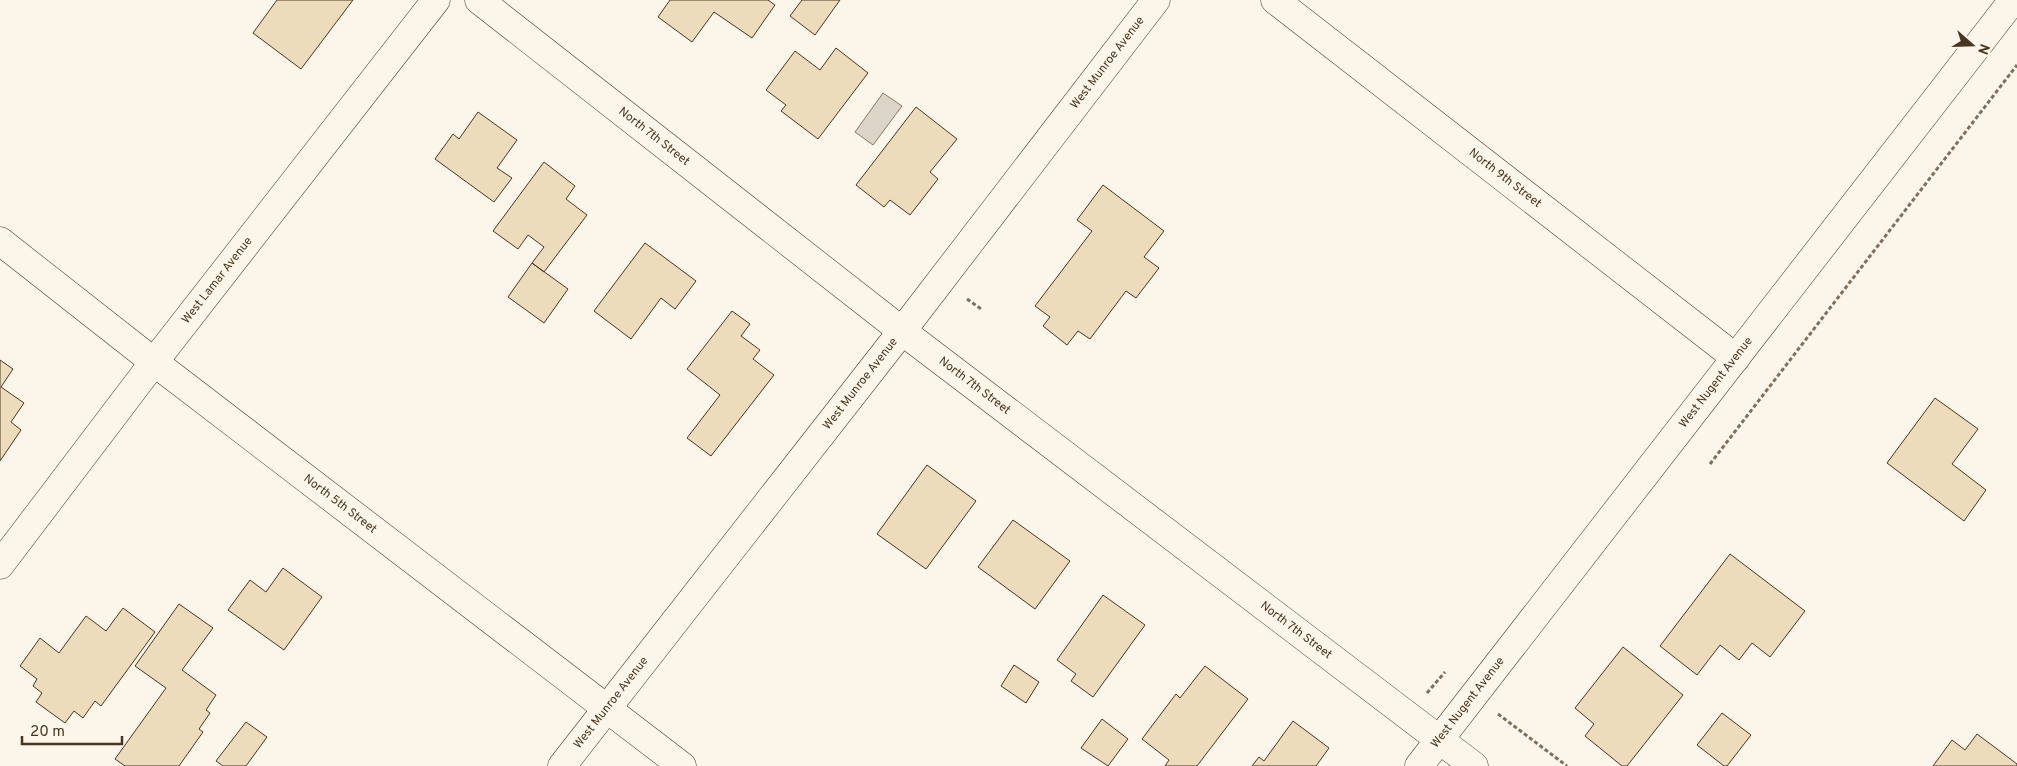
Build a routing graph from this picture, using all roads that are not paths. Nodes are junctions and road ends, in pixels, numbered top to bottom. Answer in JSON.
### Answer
{"nodes":[{"id":1,"x":436,"y":0,"type":"edge"},
{"id":2,"x":479,"y":0,"type":"edge"},
{"id":3,"x":1156,"y":0,"type":"edge"},
{"id":4,"x":1275,"y":0,"type":"edge"},
{"id":5,"x":2013,"y":0,"type":"edge"},
{"id":6,"x":0,"y":241,"type":"edge"},
{"id":7,"x":902,"y":331,"type":"junction"},
{"id":8,"x":1736,"y":358,"type":"junction"},
{"id":9,"x":154,"y":362,"type":"junction"},
{"id":10,"x":0,"y":565,"type":"edge"},
{"id":11,"x":607,"y":709,"type":"junction"},
{"id":12,"x":1439,"y":740,"type":"junction"},
{"id":13,"x":562,"y":766,"type":"edge"},
{"id":14,"x":682,"y":766,"type":"edge"},
{"id":15,"x":1419,"y":766,"type":"edge"},
{"id":16,"x":1474,"y":766,"type":"edge"}],
"edges":[{"from":1,"to":9,"type":"street","name":"West Lamar Avenue"},
{"from":2,"to":7,"type":"street","name":"North 7th Street"},
{"from":3,"to":7,"type":"street","name":"West Munroe Avenue"},
{"from":4,"to":8,"type":"street","name":"North 9th Street"},
{"from":5,"to":8,"type":"street","name":"West Nugent Avenue"},
{"from":6,"to":9,"type":"street","name":"North 5th Street"},
{"from":7,"to":11,"type":"street","name":"West Munroe Avenue"},
{"from":7,"to":12,"type":"street","name":"North 7th Street"},
{"from":8,"to":12,"type":"street","name":"West Nugent Avenue"},
{"from":9,"to":10,"type":"street","name":"West Lamar Avenue"},
{"from":9,"to":11,"type":"street","name":"North 5th Street"},
{"from":11,"to":13,"type":"street","name":"West Munroe Avenue"},
{"from":11,"to":14,"type":"street","name":"North 5th Street"},
{"from":12,"to":15,"type":"street","name":"West Nugent Avenue"},
{"from":12,"to":16,"type":"street","name":"North 7th Street"}]}
